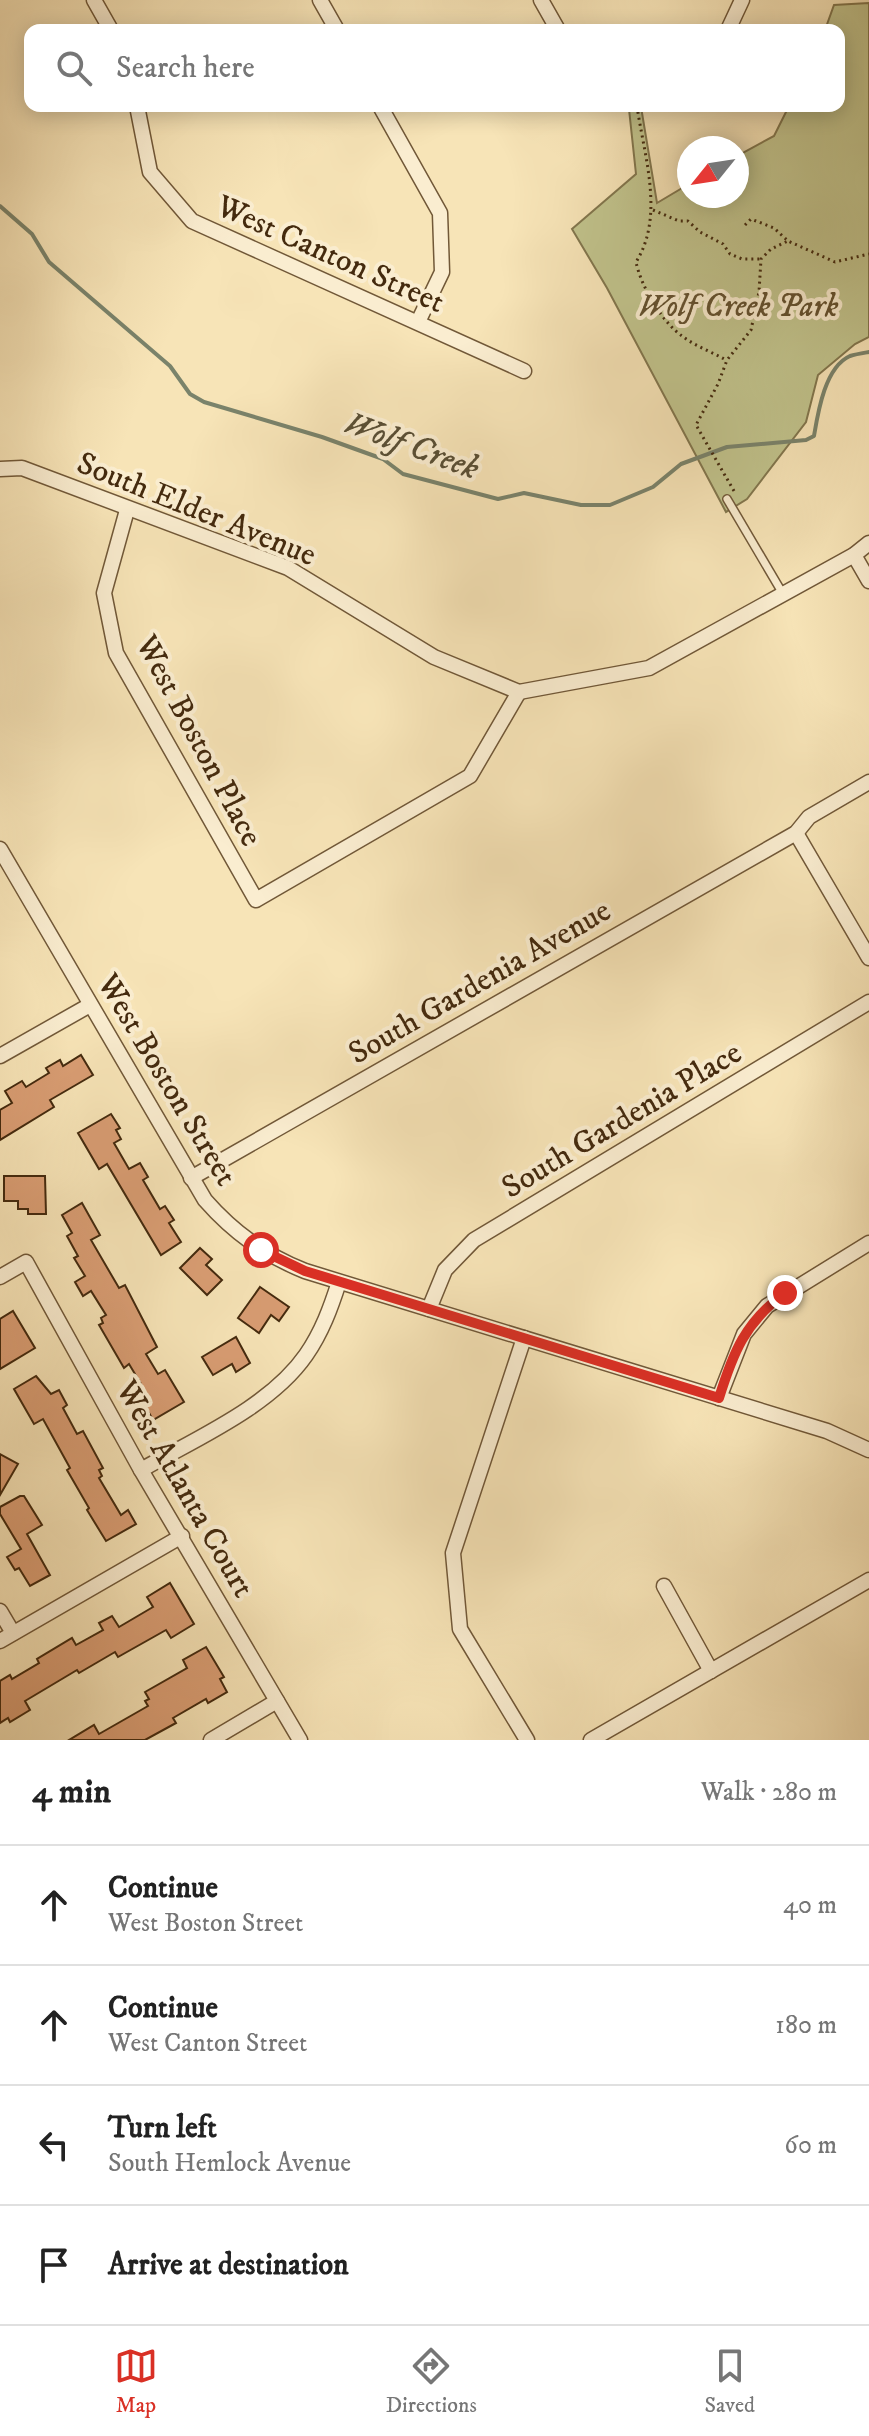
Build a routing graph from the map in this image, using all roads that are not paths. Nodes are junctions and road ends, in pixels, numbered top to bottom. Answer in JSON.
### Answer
{"nodes":[{"id":1,"x":94,"y":0,"type":"edge"},
{"id":2,"x":320,"y":0,"type":"edge"},
{"id":3,"x":541,"y":0,"type":"edge"},
{"id":4,"x":742,"y":0,"type":"edge"},
{"id":5,"x":108,"y":24,"type":"edge"},
{"id":6,"x":334,"y":24,"type":"edge"},
{"id":7,"x":555,"y":24,"type":"edge"},
{"id":8,"x":731,"y":24,"type":"edge"},
{"id":9,"x":138,"y":112,"type":"edge"},
{"id":10,"x":383,"y":112,"type":"edge"},
{"id":11,"x":418,"y":322,"type":"junction"},
{"id":12,"x":524,"y":371,"type":"dead end"},
{"id":13,"x":0,"y":469,"type":"edge"},
{"id":14,"x":727,"y":499,"type":"dead end"},
{"id":15,"x":127,"y":510,"type":"junction"},
{"id":16,"x":869,"y":543,"type":"edge"},
{"id":17,"x":854,"y":555,"type":"junction"},
{"id":18,"x":869,"y":581,"type":"edge"},
{"id":19,"x":783,"y":594,"type":"junction"},
{"id":20,"x":519,"y":692,"type":"junction"},
{"id":21,"x":869,"y":782,"type":"edge"},
{"id":22,"x":796,"y":833,"type":"junction"},
{"id":23,"x":0,"y":849,"type":"edge"},
{"id":24,"x":869,"y":958,"type":"edge"},
{"id":25,"x":869,"y":1002,"type":"edge"},
{"id":26,"x":90,"y":1005,"type":"junction"},
{"id":27,"x":0,"y":1056,"type":"edge"},
{"id":28,"x":191,"y":1178,"type":"junction"},
{"id":29,"x":869,"y":1243,"type":"edge"},
{"id":30,"x":0,"y":1277,"type":"edge"},
{"id":31,"x":339,"y":1282,"type":"junction"},
{"id":32,"x":429,"y":1309,"type":"junction"},
{"id":33,"x":524,"y":1338,"type":"junction"},
{"id":34,"x":719,"y":1398,"type":"junction"},
{"id":35,"x":869,"y":1450,"type":"edge"},
{"id":36,"x":141,"y":1470,"type":"junction"},
{"id":37,"x":182,"y":1536,"type":"junction"},
{"id":38,"x":869,"y":1580,"type":"edge"},
{"id":39,"x":664,"y":1586,"type":"dead end"},
{"id":40,"x":0,"y":1611,"type":"edge"},
{"id":41,"x":6,"y":1637,"type":"edge"},
{"id":42,"x":711,"y":1671,"type":"junction"},
{"id":43,"x":277,"y":1701,"type":"junction"},
{"id":44,"x":211,"y":1740,"type":"edge"},
{"id":45,"x":300,"y":1740,"type":"edge"},
{"id":46,"x":527,"y":1740,"type":"edge"},
{"id":47,"x":591,"y":1740,"type":"edge"}],
"edges":[{"from":1,"to":5,"type":"street"},
{"from":2,"to":6,"type":"street"},
{"from":3,"to":7,"type":"street"},
{"from":4,"to":8,"type":"street"},
{"from":9,"to":11,"type":"street","name":"West Canton Street"},
{"from":10,"to":11,"type":"street"},
{"from":11,"to":12,"type":"street","name":"West Canton Street"},
{"from":13,"to":15,"type":"street","name":"South Elder Avenue"},
{"from":14,"to":19,"type":"lane"},
{"from":15,"to":20,"type":"street","name":"South Elder Avenue"},
{"from":15,"to":20,"type":"street","name":"West Boston Place"},
{"from":16,"to":17,"type":"street"},
{"from":17,"to":18,"type":"street"},
{"from":17,"to":19,"type":"street"},
{"from":19,"to":20,"type":"street"},
{"from":21,"to":22,"type":"street","name":"South Gardenia Avenue"},
{"from":22,"to":24,"type":"street"},
{"from":22,"to":28,"type":"street","name":"South Gardenia Avenue"},
{"from":23,"to":26,"type":"street","name":"West Boston Street"},
{"from":25,"to":32,"type":"street","name":"South Gardenia Place"},
{"from":26,"to":27,"type":"street"},
{"from":26,"to":28,"type":"street","name":"West Boston Street"},
{"from":28,"to":31,"type":"street","name":"West Boston Street"},
{"from":29,"to":34,"type":"street"},
{"from":30,"to":36,"type":"street","name":"West Atlanta Court"},
{"from":31,"to":32,"type":"street"},
{"from":31,"to":36,"type":"street"},
{"from":32,"to":33,"type":"street"},
{"from":33,"to":34,"type":"street"},
{"from":33,"to":46,"type":"street"},
{"from":34,"to":35,"type":"street"},
{"from":36,"to":37,"type":"street","name":"West Atlanta Court"},
{"from":37,"to":41,"type":"street"},
{"from":37,"to":43,"type":"street","name":"West Atlanta Court"},
{"from":38,"to":42,"type":"street"},
{"from":39,"to":42,"type":"street"},
{"from":40,"to":41,"type":"street"},
{"from":42,"to":47,"type":"street"},
{"from":43,"to":44,"type":"street"},
{"from":43,"to":45,"type":"street","name":"West Atlanta Court"}]}
